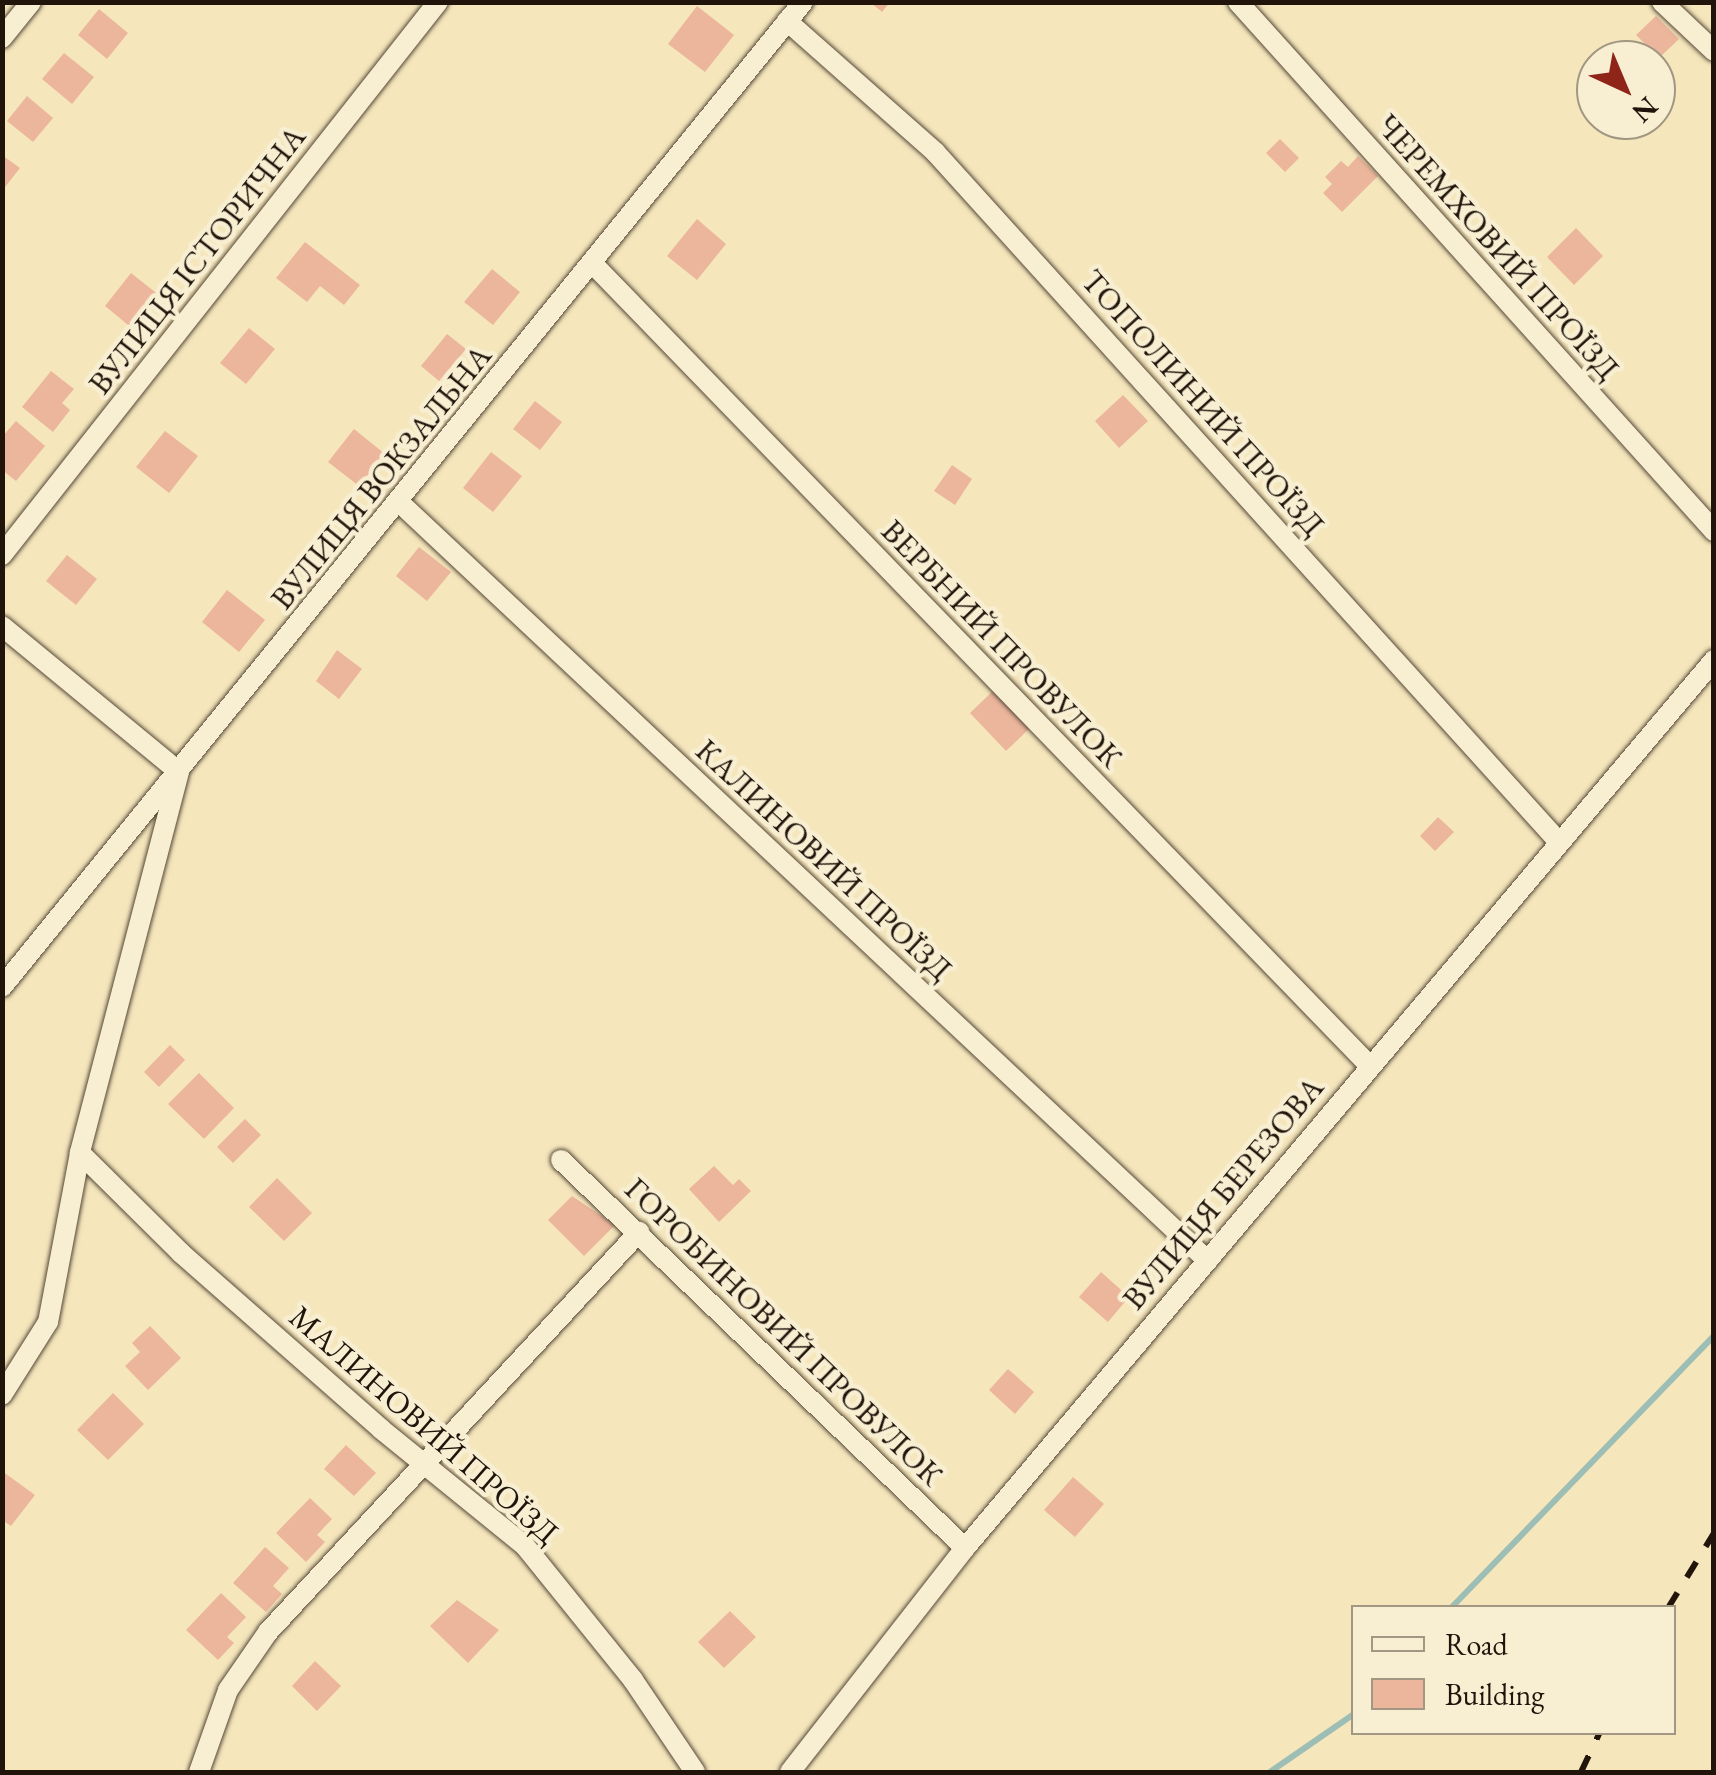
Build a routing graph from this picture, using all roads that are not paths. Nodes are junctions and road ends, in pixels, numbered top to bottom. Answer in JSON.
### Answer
{"nodes":[{"id":1,"x":32,"y":2,"type":"edge"},
{"id":2,"x":438,"y":2,"type":"edge"},
{"id":3,"x":803,"y":2,"type":"edge"},
{"id":4,"x":1238,"y":2,"type":"edge"},
{"id":5,"x":1662,"y":2,"type":"edge"},
{"id":6,"x":788,"y":22,"type":"junction"},
{"id":7,"x":2,"y":38,"type":"edge"},
{"id":8,"x":1714,"y":50,"type":"edge"},
{"id":9,"x":594,"y":265,"type":"junction"},
{"id":10,"x":399,"y":502,"type":"junction"},
{"id":11,"x":1714,"y":531,"type":"edge"},
{"id":12,"x":2,"y":555,"type":"edge"},
{"id":13,"x":2,"y":626,"type":"edge"},
{"id":14,"x":1714,"y":660,"type":"edge"},
{"id":15,"x":179,"y":772,"type":"junction"},
{"id":16,"x":1558,"y":841,"type":"junction"},
{"id":17,"x":2,"y":988,"type":"edge"},
{"id":18,"x":1368,"y":1064,"type":"junction"},
{"id":19,"x":80,"y":1153,"type":"junction"},
{"id":20,"x":561,"y":1160,"type":"dead end"},
{"id":21,"x":639,"y":1232,"type":"junction"},
{"id":22,"x":1208,"y":1261,"type":"junction"},
{"id":23,"x":2,"y":1396,"type":"edge"},
{"id":24,"x":425,"y":1466,"type":"junction"},
{"id":25,"x":965,"y":1548,"type":"junction"},
{"id":26,"x":199,"y":1772,"type":"edge"},
{"id":27,"x":695,"y":1772,"type":"edge"},
{"id":28,"x":790,"y":1772,"type":"edge"}],
"edges":[{"from":1,"to":7,"type":"street"},
{"from":2,"to":12,"type":"street","name":"ВУЛИЦЯ ІСТОРИЧНА"},
{"from":3,"to":6,"type":"street","name":"ВУЛИЦЯ ВОКЗАЛЬНА"},
{"from":4,"to":11,"type":"street","name":"ЧЕРЕМХОВИЙ ПРОЇЗД"},
{"from":5,"to":8,"type":"street"},
{"from":6,"to":9,"type":"street","name":"ВУЛИЦЯ ВОКЗАЛЬНА"},
{"from":6,"to":16,"type":"street","name":"ТОПОЛИНИЙ ПРОЇЗД"},
{"from":9,"to":10,"type":"street","name":"ВУЛИЦЯ ВОКЗАЛЬНА"},
{"from":9,"to":18,"type":"street","name":"ВЕРБНИЙ ПРОВУЛОК"},
{"from":10,"to":15,"type":"street","name":"ВУЛИЦЯ ВОКЗАЛЬНА"},
{"from":10,"to":22,"type":"street","name":"КАЛИНОВИЙ ПРОЇЗД"},
{"from":13,"to":15,"type":"street"},
{"from":14,"to":16,"type":"street","name":"ВУЛИЦЯ БЕРЕЗОВА"},
{"from":15,"to":17,"type":"street","name":"ВУЛИЦЯ ВОКЗАЛЬНА"},
{"from":15,"to":19,"type":"street"},
{"from":16,"to":18,"type":"street","name":"ВУЛИЦЯ БЕРЕЗОВА"},
{"from":18,"to":22,"type":"street","name":"ВУЛИЦЯ БЕРЕЗОВА"},
{"from":19,"to":23,"type":"street"},
{"from":19,"to":24,"type":"street","name":"МАЛИНОВИЙ ПРОЇЗД"},
{"from":20,"to":21,"type":"street","name":"ГОРОБИНОВИЙ ПРОВУЛОК"},
{"from":21,"to":24,"type":"street"},
{"from":21,"to":25,"type":"street","name":"ГОРОБИНОВИЙ ПРОВУЛОК"},
{"from":22,"to":25,"type":"street","name":"ВУЛИЦЯ БЕРЕЗОВА"},
{"from":24,"to":26,"type":"street"},
{"from":24,"to":27,"type":"street","name":"МАЛИНОВИЙ ПРОЇЗД"},
{"from":25,"to":28,"type":"street","name":"ВУЛИЦЯ БЕРЕЗОВА"}]}
